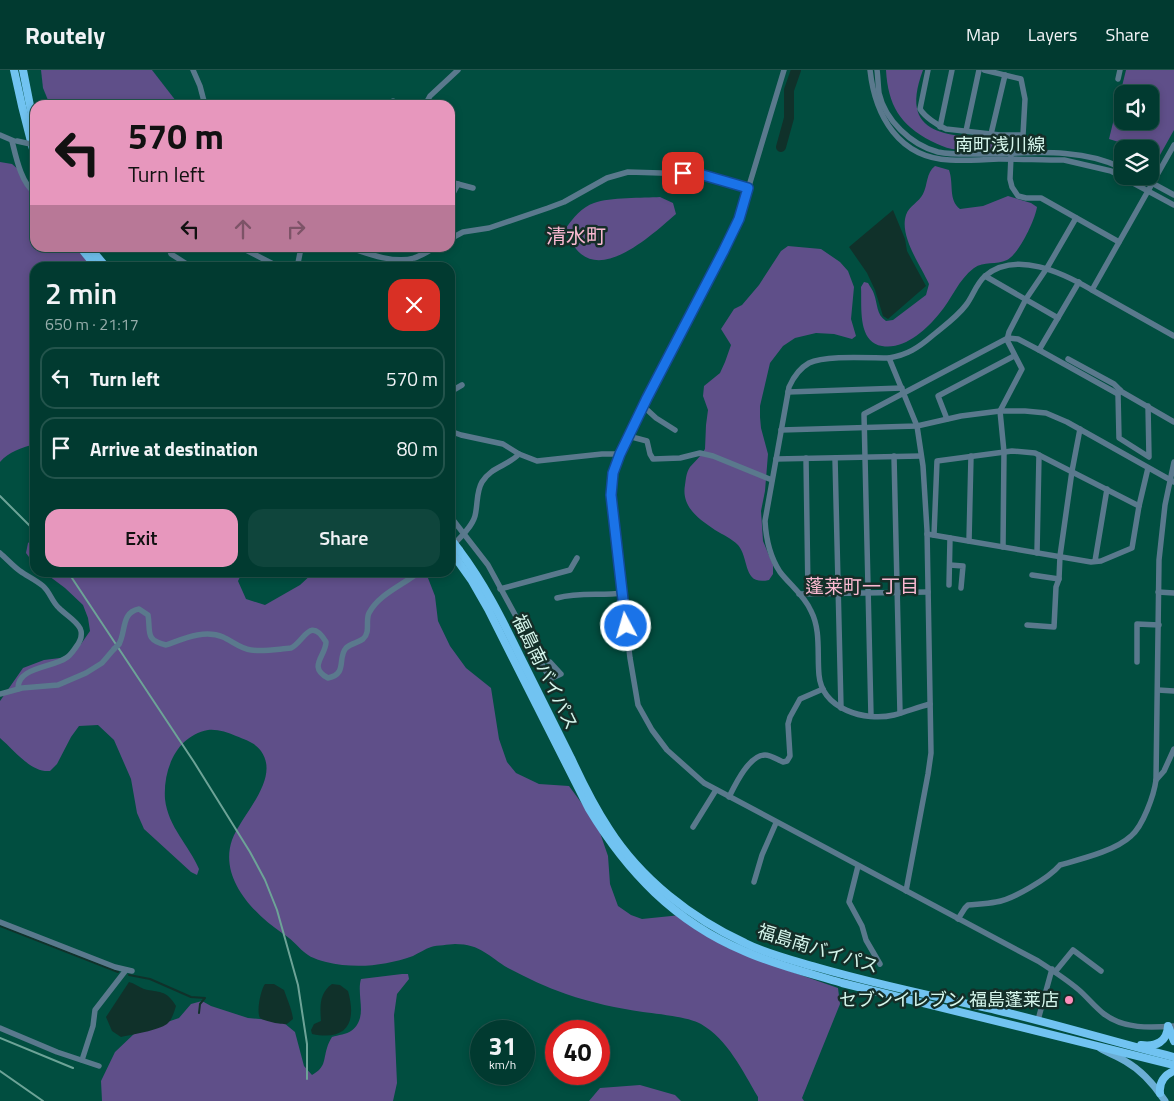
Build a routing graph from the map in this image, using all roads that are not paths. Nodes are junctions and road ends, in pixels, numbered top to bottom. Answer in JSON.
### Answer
{"nodes":[{"id":1,"x":14,"y":70,"type":"edge"},
{"id":2,"x":23,"y":70,"type":"edge"},
{"id":3,"x":194,"y":70,"type":"edge"},
{"id":4,"x":458,"y":70,"type":"edge"},
{"id":5,"x":784,"y":70,"type":"edge"},
{"id":6,"x":870,"y":70,"type":"edge"},
{"id":7,"x":877,"y":70,"type":"edge"},
{"id":8,"x":928,"y":70,"type":"edge"},
{"id":9,"x":952,"y":70,"type":"edge"},
{"id":10,"x":979,"y":70,"type":"edge"},
{"id":11,"x":984,"y":70,"type":"edge"},
{"id":12,"x":1120,"y":70,"type":"edge"},
{"id":13,"x":1003,"y":73,"type":"edge"},
{"id":14,"x":1118,"y":79,"type":"dead end"},
{"id":15,"x":204,"y":100,"type":"edge"},
{"id":16,"x":427,"y":100,"type":"edge"},
{"id":17,"x":30,"y":106,"type":"edge"},
{"id":18,"x":940,"y":126,"type":"junction"},
{"id":19,"x":966,"y":131,"type":"junction"},
{"id":20,"x":991,"y":134,"type":"junction"},
{"id":21,"x":0,"y":135,"type":"edge"},
{"id":22,"x":30,"y":137,"type":"edge"},
{"id":23,"x":14,"y":141,"type":"junction"},
{"id":24,"x":30,"y":144,"type":"edge"},
{"id":25,"x":1174,"y":145,"type":"edge"},
{"id":26,"x":1011,"y":156,"type":"junction"},
{"id":27,"x":1114,"y":164,"type":"edge"},
{"id":28,"x":1159,"y":173,"type":"edge"},
{"id":29,"x":455,"y":183,"type":"edge"},
{"id":30,"x":458,"y":184,"type":"junction"},
{"id":31,"x":1152,"y":185,"type":"edge"},
{"id":32,"x":1155,"y":185,"type":"edge"},
{"id":33,"x":474,"y":188,"type":"dead end"},
{"id":34,"x":748,"y":188,"type":"junction"},
{"id":35,"x":30,"y":189,"type":"edge"},
{"id":36,"x":455,"y":190,"type":"edge"},
{"id":37,"x":1149,"y":191,"type":"junction"},
{"id":38,"x":1174,"y":195,"type":"edge"},
{"id":39,"x":1174,"y":205,"type":"edge"},
{"id":40,"x":1076,"y":218,"type":"junction"},
{"id":41,"x":455,"y":236,"type":"edge"},
{"id":42,"x":1119,"y":242,"type":"junction"},
{"id":43,"x":84,"y":252,"type":"edge"},
{"id":44,"x":93,"y":252,"type":"edge"},
{"id":45,"x":170,"y":252,"type":"edge"},
{"id":46,"x":250,"y":252,"type":"edge"},
{"id":47,"x":361,"y":252,"type":"edge"},
{"id":48,"x":426,"y":252,"type":"edge"},
{"id":49,"x":92,"y":262,"type":"edge"},
{"id":50,"x":102,"y":262,"type":"edge"},
{"id":51,"x":184,"y":262,"type":"edge"},
{"id":52,"x":269,"y":262,"type":"edge"},
{"id":53,"x":1047,"y":268,"type":"junction"},
{"id":54,"x":985,"y":276,"type":"junction"},
{"id":55,"x":1079,"y":282,"type":"junction"},
{"id":56,"x":1092,"y":290,"type":"junction"},
{"id":57,"x":1026,"y":299,"type":"junction"},
{"id":58,"x":1058,"y":318,"type":"junction"},
{"id":59,"x":1174,"y":336,"type":"edge"},
{"id":60,"x":1008,"y":338,"type":"junction"},
{"id":61,"x":1039,"y":350,"type":"junction"},
{"id":62,"x":1014,"y":356,"type":"junction"},
{"id":63,"x":889,"y":358,"type":"junction"},
{"id":64,"x":1068,"y":358,"type":"dead end"},
{"id":65,"x":462,"y":385,"type":"dead end"},
{"id":66,"x":455,"y":389,"type":"edge"},
{"id":67,"x":903,"y":390,"type":"junction"},
{"id":68,"x":788,"y":392,"type":"junction"},
{"id":69,"x":1119,"y":392,"type":"junction"},
{"id":70,"x":643,"y":406,"type":"junction"},
{"id":71,"x":1148,"y":406,"type":"junction"},
{"id":72,"x":1000,"y":411,"type":"junction"},
{"id":73,"x":947,"y":419,"type":"junction"},
{"id":74,"x":1174,"y":422,"type":"edge"},
{"id":75,"x":917,"y":426,"type":"junction"},
{"id":76,"x":864,"y":427,"type":"junction"},
{"id":77,"x":675,"y":430,"type":"dead end"},
{"id":78,"x":781,"y":430,"type":"junction"},
{"id":79,"x":1080,"y":430,"type":"junction"},
{"id":80,"x":455,"y":434,"type":"edge"},
{"id":81,"x":628,"y":436,"type":"junction"},
{"id":82,"x":1004,"y":452,"type":"junction"},
{"id":83,"x":518,"y":454,"type":"junction"},
{"id":84,"x":620,"y":454,"type":"junction"},
{"id":85,"x":894,"y":456,"type":"junction"},
{"id":86,"x":921,"y":456,"type":"junction"},
{"id":87,"x":971,"y":456,"type":"junction"},
{"id":88,"x":1039,"y":456,"type":"junction"},
{"id":89,"x":865,"y":457,"type":"junction"},
{"id":90,"x":806,"y":458,"type":"junction"},
{"id":91,"x":835,"y":458,"type":"junction"},
{"id":92,"x":776,"y":459,"type":"junction"},
{"id":93,"x":1174,"y":462,"type":"edge"},
{"id":94,"x":1148,"y":468,"type":"junction"},
{"id":95,"x":1072,"y":471,"type":"junction"},
{"id":96,"x":772,"y":480,"type":"junction"},
{"id":97,"x":1172,"y":482,"type":"edge"},
{"id":98,"x":1106,"y":489,"type":"junction"},
{"id":99,"x":1139,"y":506,"type":"junction"},
{"id":100,"x":455,"y":523,"type":"edge"},
{"id":101,"x":463,"y":534,"type":"junction"},
{"id":102,"x":927,"y":534,"type":"junction"},
{"id":103,"x":934,"y":535,"type":"junction"},
{"id":104,"x":950,"y":538,"type":"junction"},
{"id":105,"x":968,"y":541,"type":"junction"},
{"id":106,"x":1003,"y":547,"type":"junction"},
{"id":107,"x":455,"y":548,"type":"edge"},
{"id":108,"x":1037,"y":552,"type":"junction"},
{"id":109,"x":0,"y":553,"type":"edge"},
{"id":110,"x":455,"y":554,"type":"edge"},
{"id":111,"x":455,"y":554,"type":"edge"},
{"id":112,"x":1060,"y":556,"type":"junction"},
{"id":113,"x":577,"y":558,"type":"dead end"},
{"id":114,"x":1095,"y":561,"type":"junction"},
{"id":115,"x":950,"y":564,"type":"junction"},
{"id":116,"x":1032,"y":575,"type":"dead end"},
{"id":117,"x":412,"y":577,"type":"edge"},
{"id":118,"x":1059,"y":579,"type":"junction"},
{"id":119,"x":949,"y":585,"type":"dead end"},
{"id":120,"x":961,"y":588,"type":"dead end"},
{"id":121,"x":500,"y":589,"type":"junction"},
{"id":122,"x":897,"y":592,"type":"junction"},
{"id":123,"x":928,"y":592,"type":"junction"},
{"id":124,"x":1158,"y":592,"type":"junction"},
{"id":125,"x":623,"y":593,"type":"junction"},
{"id":126,"x":808,"y":593,"type":"junction"},
{"id":127,"x":838,"y":593,"type":"junction"},
{"id":128,"x":868,"y":593,"type":"junction"},
{"id":129,"x":1174,"y":593,"type":"edge"},
{"id":130,"x":799,"y":594,"type":"junction"},
{"id":131,"x":557,"y":598,"type":"dead end"},
{"id":132,"x":1027,"y":625,"type":"dead end"},
{"id":133,"x":1159,"y":625,"type":"junction"},
{"id":134,"x":539,"y":658,"type":"dead end"},
{"id":135,"x":1137,"y":662,"type":"dead end"},
{"id":136,"x":18,"y":689,"type":"junction"},
{"id":137,"x":823,"y":689,"type":"junction"},
{"id":138,"x":1158,"y":690,"type":"junction"},
{"id":139,"x":1174,"y":691,"type":"edge"},
{"id":140,"x":0,"y":694,"type":"edge"},
{"id":141,"x":930,"y":704,"type":"junction"},
{"id":142,"x":841,"y":708,"type":"junction"},
{"id":143,"x":900,"y":713,"type":"junction"},
{"id":144,"x":871,"y":716,"type":"junction"},
{"id":145,"x":1174,"y":749,"type":"edge"},
{"id":146,"x":1156,"y":780,"type":"junction"},
{"id":147,"x":716,"y":790,"type":"junction"},
{"id":148,"x":729,"y":797,"type":"junction"},
{"id":149,"x":776,"y":823,"type":"junction"},
{"id":150,"x":692,"y":827,"type":"dead end"},
{"id":151,"x":858,"y":866,"type":"junction"},
{"id":152,"x":754,"y":882,"type":"dead end"},
{"id":153,"x":906,"y":891,"type":"junction"},
{"id":154,"x":958,"y":919,"type":"junction"},
{"id":155,"x":0,"y":922,"type":"edge"},
{"id":156,"x":880,"y":964,"type":"dead end"},
{"id":157,"x":1053,"y":971,"type":"junction"},
{"id":158,"x":1101,"y":971,"type":"dead end"},
{"id":159,"x":1038,"y":1020,"type":"junction"},
{"id":160,"x":1171,"y":1026,"type":"edge"},
{"id":161,"x":0,"y":1028,"type":"edge"},
{"id":162,"x":1110,"y":1041,"type":"junction"},
{"id":163,"x":1174,"y":1041,"type":"edge"},
{"id":164,"x":1088,"y":1042,"type":"junction"},
{"id":165,"x":1174,"y":1057,"type":"edge"},
{"id":166,"x":82,"y":1060,"type":"junction"},
{"id":167,"x":1174,"y":1064,"type":"edge"},
{"id":168,"x":99,"y":1066,"type":"dead end"},
{"id":169,"x":1174,"y":1071,"type":"edge"},
{"id":170,"x":1160,"y":1093,"type":"junction"},
{"id":171,"x":1165,"y":1101,"type":"edge"}],
"edges":[{"from":1,"to":22,"type":"highway"},
{"from":2,"to":17,"type":"highway"},
{"from":3,"to":15,"type":"street"},
{"from":4,"to":16,"type":"street"},
{"from":5,"to":34,"type":"street"},
{"from":6,"to":26,"type":"street","name":"南町浅川線"},
{"from":7,"to":26,"type":"street","name":"南町浅川線"},
{"from":8,"to":18,"type":"street"},
{"from":9,"to":18,"type":"street"},
{"from":10,"to":19,"type":"street"},
{"from":11,"to":13,"type":"street"},
{"from":12,"to":14,"type":"street"},
{"from":13,"to":20,"type":"street"},
{"from":13,"to":20,"type":"street"},
{"from":18,"to":19,"type":"street"},
{"from":19,"to":20,"type":"street"},
{"from":21,"to":23,"type":"street"},
{"from":23,"to":24,"type":"street","bridge":true},
{"from":23,"to":35,"type":"street"},
{"from":25,"to":28,"type":"street"},
{"from":26,"to":27,"type":"street","name":"南町浅川線"},
{"from":26,"to":37,"type":"street","name":"南町浅川線"},
{"from":26,"to":40,"type":"street"},
{"from":29,"to":30,"type":"street"},
{"from":30,"to":33,"type":"street"},
{"from":30,"to":36,"type":"street"},
{"from":31,"to":37,"type":"street"},
{"from":32,"to":38,"type":"street"},
{"from":34,"to":41,"type":"street"},
{"from":34,"to":70,"type":"street"},
{"from":37,"to":39,"type":"street","name":"南町浅川線"},
{"from":37,"to":42,"type":"street"},
{"from":40,"to":42,"type":"street"},
{"from":40,"to":53,"type":"street"},
{"from":42,"to":56,"type":"street"},
{"from":43,"to":49,"type":"highway"},
{"from":44,"to":50,"type":"highway"},
{"from":45,"to":51,"type":"street"},
{"from":46,"to":52,"type":"street"},
{"from":47,"to":48,"type":"street"},
{"from":53,"to":54,"type":"street"},
{"from":53,"to":55,"type":"street"},
{"from":53,"to":57,"type":"street"},
{"from":54,"to":57,"type":"street"},
{"from":54,"to":63,"type":"street"},
{"from":55,"to":56,"type":"street"},
{"from":55,"to":58,"type":"street"},
{"from":56,"to":59,"type":"street"},
{"from":57,"to":58,"type":"street"},
{"from":57,"to":60,"type":"street"},
{"from":58,"to":61,"type":"street"},
{"from":60,"to":61,"type":"street"},
{"from":60,"to":62,"type":"street"},
{"from":60,"to":67,"type":"street"},
{"from":61,"to":69,"type":"street"},
{"from":62,"to":72,"type":"street"},
{"from":62,"to":73,"type":"street"},
{"from":63,"to":67,"type":"street"},
{"from":63,"to":68,"type":"street"},
{"from":64,"to":69,"type":"street"},
{"from":65,"to":66,"type":"street"},
{"from":67,"to":68,"type":"street"},
{"from":67,"to":75,"type":"street"},
{"from":67,"to":76,"type":"street"},
{"from":68,"to":78,"type":"street"},
{"from":69,"to":71,"type":"street"},
{"from":69,"to":71,"type":"street"},
{"from":70,"to":77,"type":"street"},
{"from":70,"to":81,"type":"street"},
{"from":71,"to":74,"type":"street"},
{"from":72,"to":73,"type":"street"},
{"from":72,"to":79,"type":"street"},
{"from":72,"to":82,"type":"street"},
{"from":73,"to":75,"type":"street"},
{"from":75,"to":76,"type":"street"},
{"from":75,"to":86,"type":"street"},
{"from":76,"to":78,"type":"street"},
{"from":76,"to":89,"type":"street"},
{"from":78,"to":92,"type":"street"},
{"from":79,"to":94,"type":"street"},
{"from":79,"to":95,"type":"street"},
{"from":80,"to":83,"type":"street"},
{"from":81,"to":84,"type":"street"},
{"from":81,"to":96,"type":"street"},
{"from":82,"to":87,"type":"street"},
{"from":82,"to":88,"type":"street"},
{"from":82,"to":106,"type":"street"},
{"from":83,"to":84,"type":"street"},
{"from":83,"to":101,"type":"street"},
{"from":84,"to":125,"type":"street"},
{"from":85,"to":86,"type":"street"},
{"from":85,"to":89,"type":"street"},
{"from":85,"to":122,"type":"street"},
{"from":86,"to":102,"type":"street"},
{"from":87,"to":103,"type":"street"},
{"from":87,"to":105,"type":"street"},
{"from":88,"to":95,"type":"street"},
{"from":88,"to":108,"type":"street"},
{"from":89,"to":91,"type":"street"},
{"from":89,"to":128,"type":"street"},
{"from":90,"to":91,"type":"street"},
{"from":90,"to":92,"type":"street"},
{"from":90,"to":126,"type":"street"},
{"from":91,"to":127,"type":"street"},
{"from":92,"to":96,"type":"street"},
{"from":93,"to":97,"type":"street"},
{"from":94,"to":97,"type":"street"},
{"from":94,"to":99,"type":"street"},
{"from":95,"to":98,"type":"street"},
{"from":95,"to":112,"type":"street"},
{"from":96,"to":130,"type":"street"},
{"from":97,"to":124,"type":"street"},
{"from":98,"to":99,"type":"street"},
{"from":98,"to":114,"type":"street"},
{"from":99,"to":114,"type":"street"},
{"from":100,"to":101,"type":"street"},
{"from":101,"to":107,"type":"street"},
{"from":101,"to":121,"type":"street"},
{"from":102,"to":103,"type":"street"},
{"from":102,"to":123,"type":"street"},
{"from":103,"to":104,"type":"street"},
{"from":104,"to":105,"type":"street"},
{"from":104,"to":115,"type":"street"},
{"from":105,"to":106,"type":"street"},
{"from":106,"to":108,"type":"street"},
{"from":108,"to":112,"type":"street"},
{"from":109,"to":136,"type":"street"},
{"from":110,"to":159,"type":"highway","name":"福島南バイパス"},
{"from":111,"to":164,"type":"highway","name":"福島南バイパス"},
{"from":112,"to":114,"type":"street"},
{"from":112,"to":118,"type":"street"},
{"from":113,"to":121,"type":"street"},
{"from":115,"to":119,"type":"street"},
{"from":115,"to":120,"type":"street"},
{"from":116,"to":118,"type":"street"},
{"from":117,"to":136,"type":"street","bridge":true},
{"from":118,"to":132,"type":"street"},
{"from":121,"to":134,"type":"street"},
{"from":122,"to":123,"type":"street"},
{"from":122,"to":128,"type":"street"},
{"from":122,"to":143,"type":"street"},
{"from":123,"to":141,"type":"street"},
{"from":124,"to":129,"type":"street"},
{"from":124,"to":133,"type":"street"},
{"from":125,"to":131,"type":"street"},
{"from":125,"to":147,"type":"street"},
{"from":126,"to":127,"type":"street"},
{"from":126,"to":130,"type":"street"},
{"from":127,"to":128,"type":"street"},
{"from":127,"to":142,"type":"street"},
{"from":128,"to":144,"type":"street"},
{"from":130,"to":137,"type":"street"},
{"from":133,"to":135,"type":"street"},
{"from":133,"to":138,"type":"street"},
{"from":136,"to":140,"type":"street"},
{"from":137,"to":142,"type":"street"},
{"from":137,"to":148,"type":"street"},
{"from":138,"to":139,"type":"street"},
{"from":138,"to":146,"type":"street"},
{"from":141,"to":143,"type":"street"},
{"from":141,"to":153,"type":"street"},
{"from":142,"to":144,"type":"street"},
{"from":143,"to":144,"type":"street"},
{"from":145,"to":146,"type":"street"},
{"from":146,"to":154,"type":"street"},
{"from":147,"to":148,"type":"street"},
{"from":147,"to":150,"type":"street"},
{"from":148,"to":149,"type":"street"},
{"from":149,"to":151,"type":"street"},
{"from":149,"to":152,"type":"street"},
{"from":151,"to":153,"type":"street"},
{"from":151,"to":156,"type":"street"},
{"from":153,"to":154,"type":"street"},
{"from":154,"to":157,"type":"street"},
{"from":155,"to":166,"type":"street"},
{"from":157,"to":158,"type":"street"},
{"from":157,"to":159,"type":"street"},
{"from":157,"to":160,"type":"street"},
{"from":159,"to":162,"type":"highway","name":"福島南バイパス"},
{"from":160,"to":162,"type":"highway"},
{"from":160,"to":163,"type":"highway"},
{"from":161,"to":166,"type":"street"},
{"from":162,"to":165,"type":"highway","name":"福島南バイパス"},
{"from":164,"to":167,"type":"highway","name":"福島南バイパス"},
{"from":164,"to":170,"type":"main road"},
{"from":166,"to":168,"type":"street"},
{"from":169,"to":170,"type":"highway"},
{"from":170,"to":171,"type":"main road"}]}
